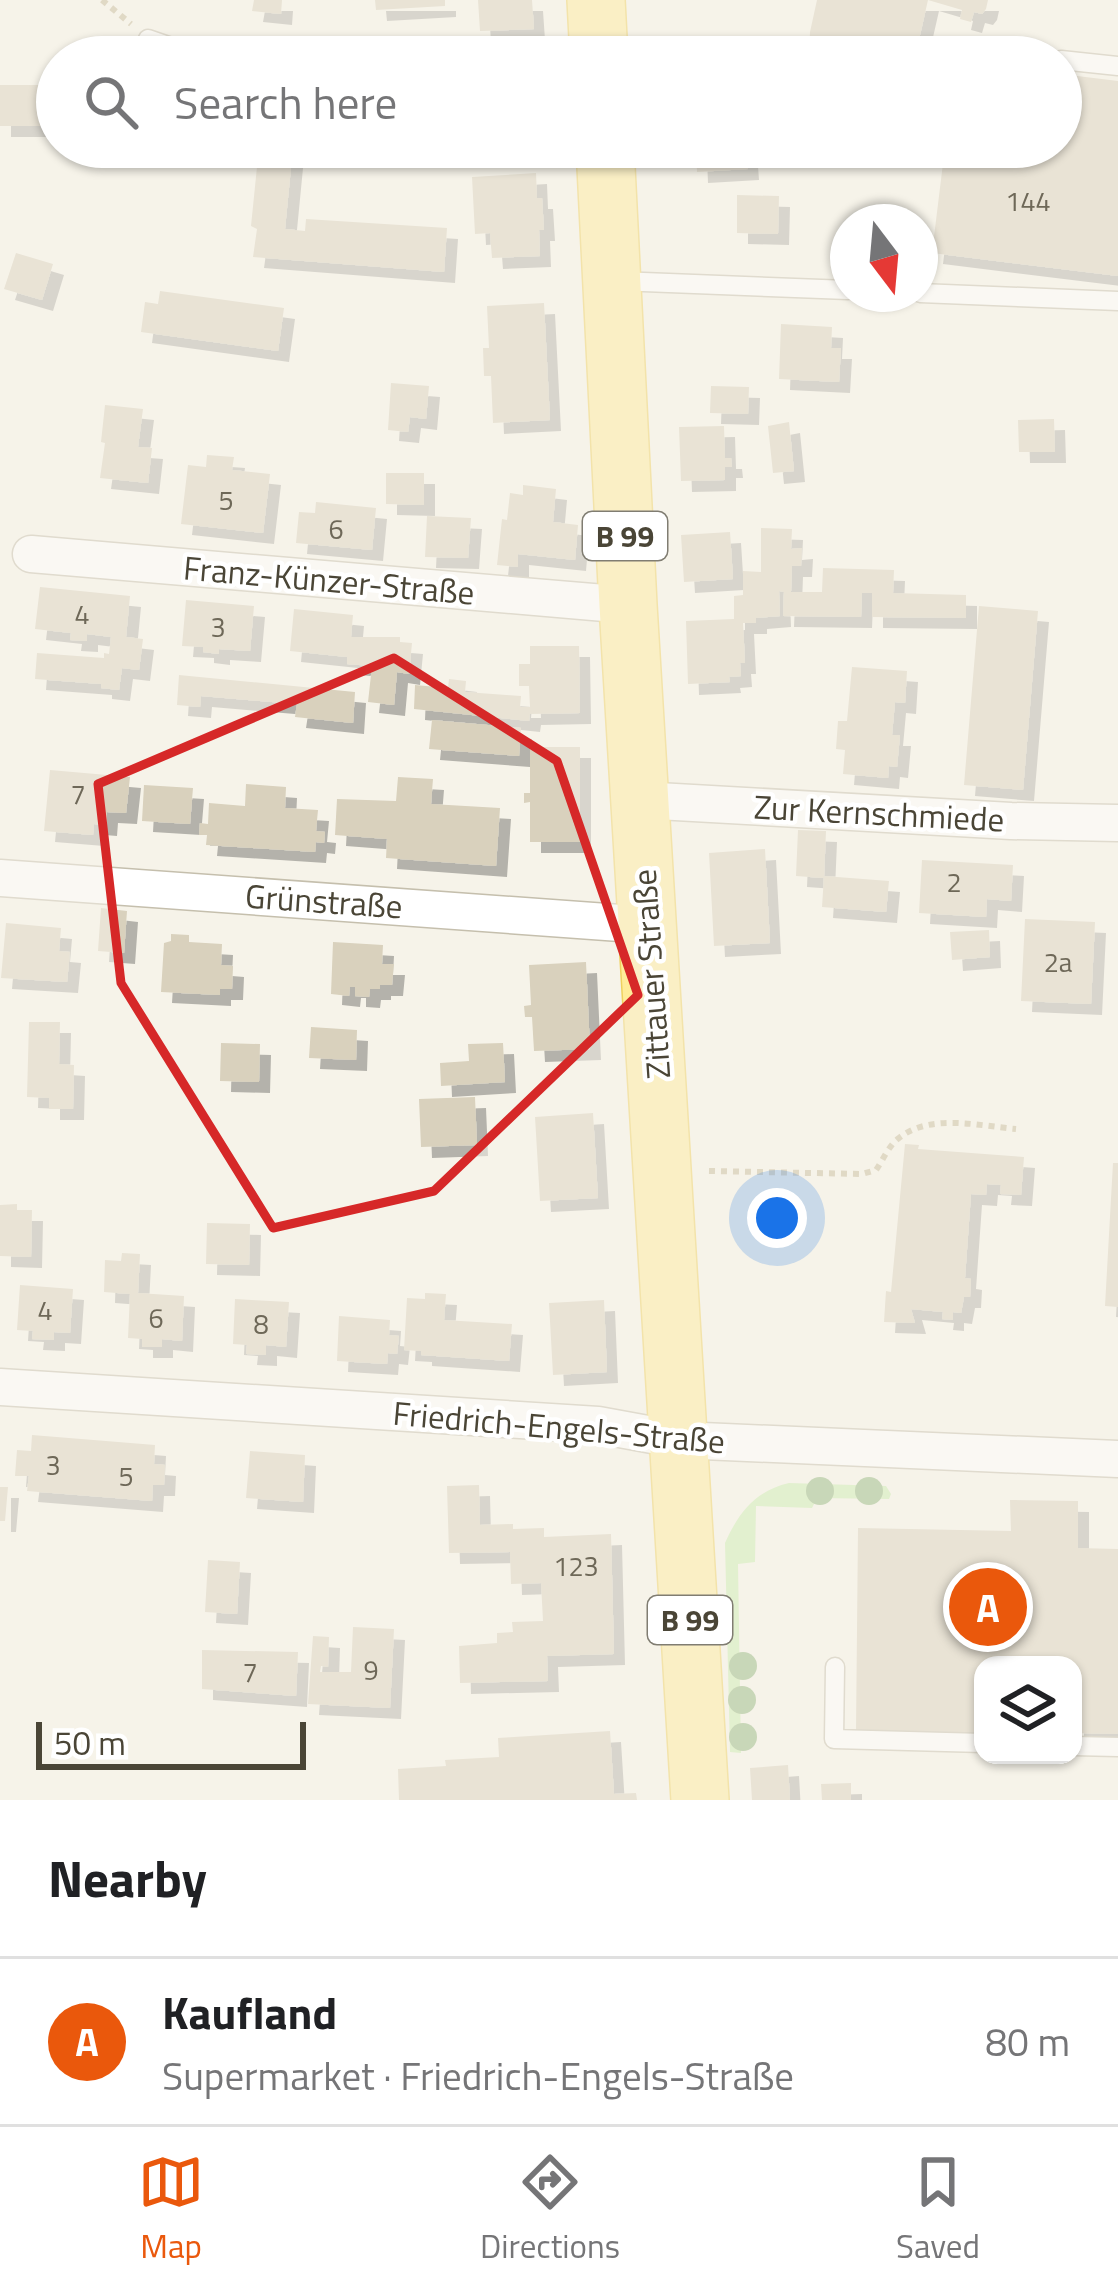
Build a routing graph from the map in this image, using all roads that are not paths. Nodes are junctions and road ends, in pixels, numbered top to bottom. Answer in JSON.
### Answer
{"nodes":[{"id":1,"x":596,"y":0,"type":"edge"},
{"id":2,"x":598,"y":36,"type":"edge"},
{"id":3,"x":1082,"y":62,"type":"edge"},
{"id":4,"x":1118,"y":66,"type":"edge"},
{"id":5,"x":606,"y":168,"type":"edge"},
{"id":6,"x":614,"y":281,"type":"junction"},
{"id":7,"x":830,"y":289,"type":"edge"},
{"id":8,"x":938,"y":294,"type":"edge"},
{"id":9,"x":1118,"y":301,"type":"edge"},
{"id":10,"x":31,"y":554,"type":"dead end"},
{"id":11,"x":628,"y":605,"type":"junction"},
{"id":12,"x":640,"y":800,"type":"junction"},
{"id":13,"x":1118,"y":823,"type":"edge"},
{"id":14,"x":0,"y":878,"type":"edge"},
{"id":15,"x":648,"y":925,"type":"junction"},
{"id":16,"x":0,"y":1387,"type":"edge"},
{"id":17,"x":680,"y":1440,"type":"junction"},
{"id":18,"x":1118,"y":1459,"type":"edge"},
{"id":19,"x":835,"y":1666,"type":"dead end"},
{"id":20,"x":974,"y":1744,"type":"edge"},
{"id":21,"x":1082,"y":1746,"type":"edge"},
{"id":22,"x":1118,"y":1747,"type":"edge"},
{"id":23,"x":700,"y":1800,"type":"edge"}],
"edges":[{"from":1,"to":2,"type":"main road"},
{"from":3,"to":4,"type":"lane"},
{"from":5,"to":6,"type":"main road","name":"Zittauer Straße","number":"B 99"},
{"from":6,"to":7,"type":"lane"},
{"from":6,"to":11,"type":"main road","name":"Zittauer Straße","number":"B 99"},
{"from":8,"to":9,"type":"lane"},
{"from":10,"to":11,"type":"street","name":"Franz-Künzer-Straße"},
{"from":11,"to":12,"type":"main road","name":"Zittauer Straße","number":"B 99"},
{"from":12,"to":13,"type":"street","name":"Zur Kernschmiede"},
{"from":12,"to":15,"type":"main road","name":"Zittauer Straße","number":"B 99"},
{"from":14,"to":15,"type":"street","name":"Grünstraße"},
{"from":15,"to":17,"type":"main road","name":"Zittauer Straße","number":"B 99"},
{"from":16,"to":17,"type":"street","name":"Friedrich-Engels-Straße"},
{"from":17,"to":18,"type":"street","name":"Friedrich-Engels-Straße"},
{"from":17,"to":23,"type":"main road","name":"Zittauer Straße","number":"B 99"},
{"from":19,"to":20,"type":"lane"},
{"from":21,"to":22,"type":"lane"}]}
